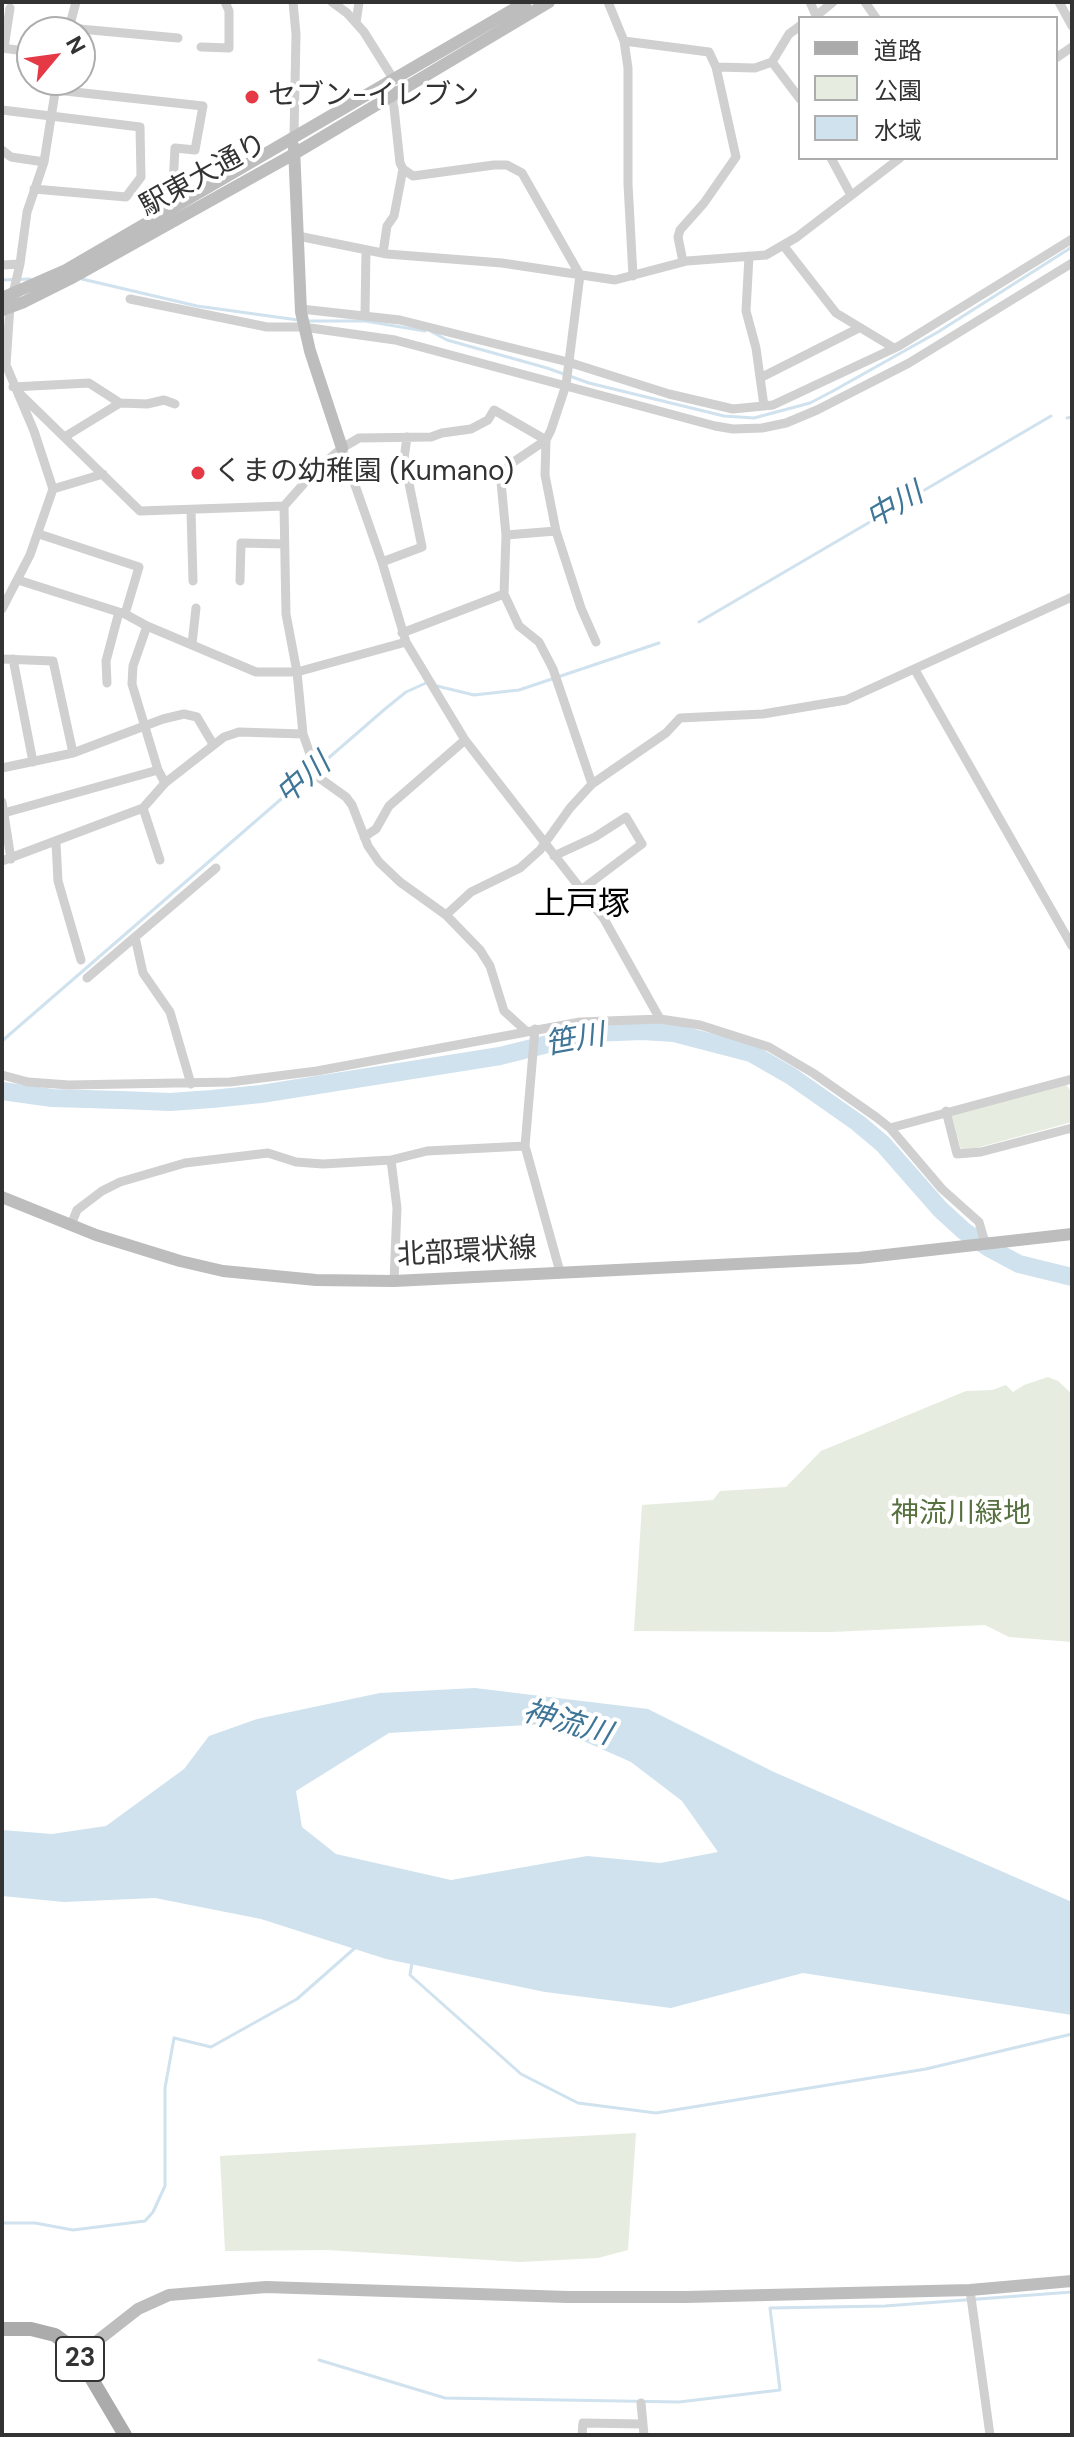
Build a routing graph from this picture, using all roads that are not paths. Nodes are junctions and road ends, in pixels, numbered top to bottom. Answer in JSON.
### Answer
{"nodes":[{"id":1,"x":225,"y":2,"type":"edge"},
{"id":2,"x":293,"y":2,"type":"edge"},
{"id":3,"x":332,"y":2,"type":"edge"},
{"id":4,"x":359,"y":2,"type":"edge"},
{"id":5,"x":526,"y":2,"type":"edge"},
{"id":6,"x":549,"y":2,"type":"edge"},
{"id":7,"x":608,"y":2,"type":"edge"},
{"id":8,"x":810,"y":2,"type":"edge"},
{"id":9,"x":833,"y":2,"type":"edge"},
{"id":10,"x":1059,"y":2,"type":"edge"},
{"id":11,"x":10,"y":8,"type":"dead end"},
{"id":12,"x":503,"y":8,"type":"edge"},
{"id":13,"x":814,"y":16,"type":"edge"},
{"id":14,"x":356,"y":23,"type":"junction"},
{"id":15,"x":1072,"y":26,"type":"edge"},
{"id":16,"x":798,"y":27,"type":"edge"},
{"id":17,"x":96,"y":32,"type":"edge"},
{"id":18,"x":178,"y":38,"type":"dead end"},
{"id":19,"x":624,"y":41,"type":"junction"},
{"id":20,"x":201,"y":47,"type":"dead end"},
{"id":21,"x":3,"y":48,"type":"edge"},
{"id":22,"x":772,"y":62,"type":"junction"},
{"id":23,"x":716,"y":67,"type":"junction"},
{"id":24,"x":392,"y":81,"type":"junction"},
{"id":25,"x":96,"y":91,"type":"edge"},
{"id":26,"x":393,"y":95,"type":"junction"},
{"id":27,"x":54,"y":96,"type":"edge"},
{"id":28,"x":798,"y":96,"type":"edge"},
{"id":29,"x":2,"y":110,"type":"edge"},
{"id":30,"x":51,"y":115,"type":"junction"},
{"id":31,"x":294,"y":136,"type":"junction"},
{"id":32,"x":2,"y":150,"type":"edge"},
{"id":33,"x":294,"y":154,"type":"junction"},
{"id":34,"x":832,"y":160,"type":"edge"},
{"id":35,"x":894,"y":160,"type":"edge"},
{"id":36,"x":44,"y":162,"type":"junction"},
{"id":37,"x":403,"y":169,"type":"junction"},
{"id":38,"x":34,"y":189,"type":"junction"},
{"id":39,"x":197,"y":193,"type":"junction"},
{"id":40,"x":851,"y":195,"type":"junction"},
{"id":41,"x":298,"y":236,"type":"junction"},
{"id":42,"x":1072,"y":239,"type":"edge"},
{"id":43,"x":783,"y":245,"type":"junction"},
{"id":44,"x":366,"y":250,"type":"junction"},
{"id":45,"x":383,"y":253,"type":"junction"},
{"id":46,"x":749,"y":256,"type":"junction"},
{"id":47,"x":683,"y":262,"type":"junction"},
{"id":48,"x":1072,"y":263,"type":"edge"},
{"id":49,"x":20,"y":264,"type":"junction"},
{"id":50,"x":2,"y":265,"type":"edge"},
{"id":51,"x":580,"y":275,"type":"junction"},
{"id":52,"x":633,"y":276,"type":"junction"},
{"id":53,"x":990,"y":288,"type":"junction"},
{"id":54,"x":130,"y":299,"type":"dead end"},
{"id":55,"x":7,"y":302,"type":"edge"},
{"id":56,"x":1000,"y":307,"type":"junction"},
{"id":57,"x":301,"y":310,"type":"junction"},
{"id":58,"x":365,"y":314,"type":"junction"},
{"id":59,"x":303,"y":327,"type":"junction"},
{"id":60,"x":859,"y":328,"type":"junction"},
{"id":61,"x":896,"y":347,"type":"junction"},
{"id":62,"x":568,"y":362,"type":"junction"},
{"id":63,"x":909,"y":363,"type":"junction"},
{"id":64,"x":760,"y":378,"type":"junction"},
{"id":65,"x":566,"y":385,"type":"junction"},
{"id":66,"x":13,"y":387,"type":"junction"},
{"id":67,"x":120,"y":403,"type":"junction"},
{"id":68,"x":175,"y":404,"type":"dead end"},
{"id":69,"x":764,"y":406,"type":"junction"},
{"id":70,"x":66,"y":436,"type":"junction"},
{"id":71,"x":407,"y":437,"type":"junction"},
{"id":72,"x":546,"y":440,"type":"junction"},
{"id":73,"x":342,"y":448,"type":"junction"},
{"id":74,"x":103,"y":474,"type":"junction"},
{"id":75,"x":53,"y":489,"type":"junction"},
{"id":76,"x":284,"y":506,"type":"junction"},
{"id":77,"x":191,"y":510,"type":"junction"},
{"id":78,"x":556,"y":531,"type":"junction"},
{"id":79,"x":39,"y":534,"type":"junction"},
{"id":80,"x":506,"y":535,"type":"junction"},
{"id":81,"x":284,"y":544,"type":"junction"},
{"id":82,"x":382,"y":562,"type":"junction"},
{"id":83,"x":18,"y":580,"type":"junction"},
{"id":84,"x":193,"y":581,"type":"dead end"},
{"id":85,"x":240,"y":581,"type":"dead end"},
{"id":86,"x":504,"y":594,"type":"junction"},
{"id":87,"x":1072,"y":597,"type":"edge"},
{"id":88,"x":196,"y":608,"type":"dead end"},
{"id":89,"x":2,"y":609,"type":"edge"},
{"id":90,"x":122,"y":613,"type":"junction"},
{"id":91,"x":147,"y":626,"type":"junction"},
{"id":92,"x":404,"y":638,"type":"junction"},
{"id":93,"x":596,"y":642,"type":"dead end"},
{"id":94,"x":192,"y":644,"type":"junction"},
{"id":95,"x":8,"y":659,"type":"edge"},
{"id":96,"x":915,"y":670,"type":"junction"},
{"id":97,"x":297,"y":672,"type":"junction"},
{"id":98,"x":107,"y":683,"type":"dead end"},
{"id":99,"x":146,"y":727,"type":"junction"},
{"id":100,"x":303,"y":734,"type":"junction"},
{"id":101,"x":465,"y":740,"type":"junction"},
{"id":102,"x":213,"y":744,"type":"junction"},
{"id":103,"x":73,"y":753,"type":"junction"},
{"id":104,"x":33,"y":762,"type":"junction"},
{"id":105,"x":2,"y":768,"type":"edge"},
{"id":106,"x":158,"y":770,"type":"junction"},
{"id":107,"x":165,"y":783,"type":"junction"},
{"id":108,"x":592,"y":784,"type":"junction"},
{"id":109,"x":2,"y":802,"type":"edge"},
{"id":110,"x":143,"y":808,"type":"junction"},
{"id":111,"x":4,"y":813,"type":"junction"},
{"id":112,"x":364,"y":837,"type":"junction"},
{"id":113,"x":56,"y":843,"type":"junction"},
{"id":114,"x":545,"y":843,"type":"junction"},
{"id":115,"x":554,"y":856,"type":"junction"},
{"id":116,"x":7,"y":860,"type":"edge"},
{"id":117,"x":160,"y":860,"type":"dead end"},
{"id":118,"x":216,"y":868,"type":"dead end"},
{"id":119,"x":581,"y":890,"type":"junction"},
{"id":120,"x":446,"y":915,"type":"junction"},
{"id":121,"x":1067,"y":926,"type":"edge"},
{"id":122,"x":135,"y":937,"type":"junction"},
{"id":123,"x":1072,"y":946,"type":"edge"},
{"id":124,"x":81,"y":960,"type":"dead end"},
{"id":125,"x":87,"y":978,"type":"dead end"},
{"id":126,"x":660,"y":1019,"type":"junction"},
{"id":127,"x":532,"y":1032,"type":"junction"},
{"id":128,"x":2,"y":1075,"type":"edge"},
{"id":129,"x":1072,"y":1079,"type":"edge"},
{"id":130,"x":191,"y":1084,"type":"junction"},
{"id":131,"x":946,"y":1111,"type":"junction"},
{"id":132,"x":890,"y":1128,"type":"junction"},
{"id":133,"x":1072,"y":1128,"type":"edge"},
{"id":134,"x":525,"y":1146,"type":"junction"},
{"id":135,"x":391,"y":1160,"type":"junction"},
{"id":136,"x":2,"y":1197,"type":"edge"},
{"id":137,"x":71,"y":1225,"type":"junction"},
{"id":138,"x":1072,"y":1234,"type":"edge"},
{"id":139,"x":985,"y":1243,"type":"junction"},
{"id":140,"x":560,"y":1272,"type":"junction"},
{"id":141,"x":394,"y":1281,"type":"junction"},
{"id":142,"x":1072,"y":2281,"type":"edge"},
{"id":143,"x":970,"y":2290,"type":"junction"},
{"id":144,"x":2,"y":2329,"type":"edge"},
{"id":145,"x":78,"y":2356,"type":"junction"},
{"id":146,"x":641,"y":2403,"type":"dead end"},
{"id":147,"x":644,"y":2430,"type":"edge"},
{"id":148,"x":125,"y":2435,"type":"edge"},
{"id":149,"x":582,"y":2435,"type":"edge"},
{"id":150,"x":990,"y":2435,"type":"edge"}],
"edges":[{"from":1,"to":20,"type":"street"},
{"from":2,"to":31,"type":"street"},
{"from":3,"to":14,"type":"street"},
{"from":4,"to":14,"type":"street"},
{"from":5,"to":12,"type":"street","name":"駅東大通り"},
{"from":6,"to":26,"type":"street","name":"駅東大通り"},
{"from":7,"to":19,"type":"street"},
{"from":8,"to":13,"type":"street"},
{"from":9,"to":13,"type":"street"},
{"from":10,"to":15,"type":"street"},
{"from":11,"to":21,"type":"street"},
{"from":12,"to":24,"type":"street","name":"駅東大通り"},
{"from":14,"to":24,"type":"street"},
{"from":16,"to":22,"type":"street"},
{"from":17,"to":18,"type":"street"},
{"from":19,"to":23,"type":"street"},
{"from":19,"to":52,"type":"street"},
{"from":22,"to":23,"type":"street"},
{"from":22,"to":28,"type":"street"},
{"from":23,"to":47,"type":"street"},
{"from":24,"to":26,"type":"street"},
{"from":24,"to":31,"type":"street","name":"駅東大通り"},
{"from":25,"to":39,"type":"street"},
{"from":26,"to":33,"type":"street","name":"駅東大通り"},
{"from":26,"to":37,"type":"street"},
{"from":27,"to":30,"type":"street"},
{"from":29,"to":30,"type":"street"},
{"from":30,"to":36,"type":"street"},
{"from":30,"to":38,"type":"street"},
{"from":31,"to":33,"type":"street"},
{"from":31,"to":39,"type":"street","name":"駅東大通り"},
{"from":32,"to":36,"type":"street"},
{"from":33,"to":41,"type":"street"},
{"from":33,"to":55,"type":"street","name":"駅東大通り"},
{"from":34,"to":40,"type":"street"},
{"from":35,"to":40,"type":"street"},
{"from":36,"to":38,"type":"street"},
{"from":37,"to":45,"type":"street"},
{"from":37,"to":51,"type":"street"},
{"from":38,"to":49,"type":"street"},
{"from":39,"to":55,"type":"street","name":"駅東大通り"},
{"from":40,"to":43,"type":"street"},
{"from":41,"to":44,"type":"street"},
{"from":41,"to":57,"type":"street"},
{"from":42,"to":53,"type":"street"},
{"from":43,"to":46,"type":"street"},
{"from":43,"to":60,"type":"street"},
{"from":44,"to":45,"type":"street"},
{"from":44,"to":58,"type":"street"},
{"from":45,"to":51,"type":"street"},
{"from":46,"to":47,"type":"street"},
{"from":46,"to":64,"type":"street"},
{"from":47,"to":52,"type":"street"},
{"from":48,"to":56,"type":"street"},
{"from":49,"to":50,"type":"street"},
{"from":49,"to":55,"type":"street"},
{"from":51,"to":52,"type":"street"},
{"from":51,"to":62,"type":"street"},
{"from":53,"to":56,"type":"street"},
{"from":53,"to":61,"type":"street"},
{"from":54,"to":59,"type":"street"},
{"from":55,"to":66,"type":"street"},
{"from":56,"to":63,"type":"street"},
{"from":57,"to":58,"type":"street"},
{"from":57,"to":59,"type":"street"},
{"from":58,"to":62,"type":"street"},
{"from":59,"to":65,"type":"street"},
{"from":59,"to":73,"type":"street"},
{"from":60,"to":61,"type":"street"},
{"from":60,"to":64,"type":"street"},
{"from":61,"to":63,"type":"street"},
{"from":61,"to":69,"type":"street"},
{"from":62,"to":65,"type":"street"},
{"from":62,"to":69,"type":"street"},
{"from":63,"to":65,"type":"street"},
{"from":64,"to":69,"type":"street"},
{"from":65,"to":72,"type":"street"},
{"from":66,"to":67,"type":"street"},
{"from":66,"to":70,"type":"street"},
{"from":66,"to":75,"type":"street"},
{"from":67,"to":68,"type":"street"},
{"from":67,"to":70,"type":"street"},
{"from":70,"to":74,"type":"street"},
{"from":71,"to":72,"type":"street"},
{"from":71,"to":73,"type":"street"},
{"from":71,"to":82,"type":"street"},
{"from":72,"to":78,"type":"street"},
{"from":72,"to":80,"type":"street"},
{"from":73,"to":76,"type":"street"},
{"from":73,"to":82,"type":"street"},
{"from":74,"to":75,"type":"street"},
{"from":74,"to":77,"type":"street"},
{"from":75,"to":79,"type":"street"},
{"from":76,"to":77,"type":"street"},
{"from":76,"to":81,"type":"street"},
{"from":77,"to":84,"type":"street"},
{"from":78,"to":80,"type":"street"},
{"from":78,"to":93,"type":"street"},
{"from":79,"to":83,"type":"street"},
{"from":79,"to":90,"type":"street"},
{"from":80,"to":86,"type":"street"},
{"from":81,"to":85,"type":"street"},
{"from":81,"to":97,"type":"street"},
{"from":82,"to":92,"type":"street"},
{"from":83,"to":89,"type":"street"},
{"from":83,"to":90,"type":"street"},
{"from":86,"to":92,"type":"street"},
{"from":86,"to":108,"type":"street"},
{"from":87,"to":96,"type":"street"},
{"from":88,"to":94,"type":"street"},
{"from":90,"to":91,"type":"street"},
{"from":90,"to":98,"type":"street"},
{"from":91,"to":94,"type":"street"},
{"from":91,"to":99,"type":"street"},
{"from":92,"to":97,"type":"street"},
{"from":92,"to":101,"type":"street"},
{"from":94,"to":97,"type":"street"},
{"from":95,"to":103,"type":"street"},
{"from":95,"to":104,"type":"street"},
{"from":96,"to":108,"type":"street"},
{"from":96,"to":121,"type":"street"},
{"from":97,"to":100,"type":"street"},
{"from":99,"to":102,"type":"street"},
{"from":99,"to":103,"type":"street"},
{"from":99,"to":106,"type":"street"},
{"from":100,"to":102,"type":"street"},
{"from":100,"to":112,"type":"street"},
{"from":101,"to":112,"type":"street"},
{"from":101,"to":114,"type":"street"},
{"from":102,"to":107,"type":"street"},
{"from":103,"to":104,"type":"street"},
{"from":104,"to":105,"type":"street"},
{"from":106,"to":107,"type":"street"},
{"from":106,"to":111,"type":"street"},
{"from":107,"to":110,"type":"street"},
{"from":108,"to":114,"type":"street"},
{"from":109,"to":111,"type":"street"},
{"from":110,"to":113,"type":"street"},
{"from":110,"to":117,"type":"street"},
{"from":111,"to":116,"type":"street"},
{"from":112,"to":120,"type":"street"},
{"from":113,"to":116,"type":"street"},
{"from":113,"to":124,"type":"street"},
{"from":114,"to":115,"type":"street"},
{"from":114,"to":120,"type":"street"},
{"from":115,"to":119,"type":"street"},
{"from":115,"to":119,"type":"street"},
{"from":118,"to":122,"type":"street"},
{"from":119,"to":126,"type":"street"},
{"from":120,"to":127,"type":"street"},
{"from":121,"to":123,"type":"street"},
{"from":122,"to":125,"type":"street"},
{"from":122,"to":130,"type":"street"},
{"from":126,"to":127,"type":"street"},
{"from":126,"to":132,"type":"street"},
{"from":127,"to":130,"type":"street"},
{"from":127,"to":134,"type":"street"},
{"from":128,"to":130,"type":"street"},
{"from":129,"to":131,"type":"street"},
{"from":131,"to":132,"type":"street"},
{"from":131,"to":133,"type":"street"},
{"from":132,"to":139,"type":"street"},
{"from":134,"to":135,"type":"street"},
{"from":134,"to":140,"type":"street"},
{"from":135,"to":137,"type":"street"},
{"from":135,"to":141,"type":"street"},
{"from":136,"to":137,"type":"street","name":"北部環状線"},
{"from":137,"to":141,"type":"street","name":"北部環状線"},
{"from":138,"to":139,"type":"street"},
{"from":139,"to":140,"type":"street","name":"北部環状線"},
{"from":140,"to":141,"type":"street","name":"北部環状線"},
{"from":142,"to":143,"type":"street"},
{"from":143,"to":145,"type":"street"},
{"from":143,"to":150,"type":"street"},
{"from":144,"to":145,"type":"main road","number":"23"},
{"from":145,"to":148,"type":"main road","number":"23"},
{"from":146,"to":147,"type":"street"},
{"from":147,"to":149,"type":"street"}]}
